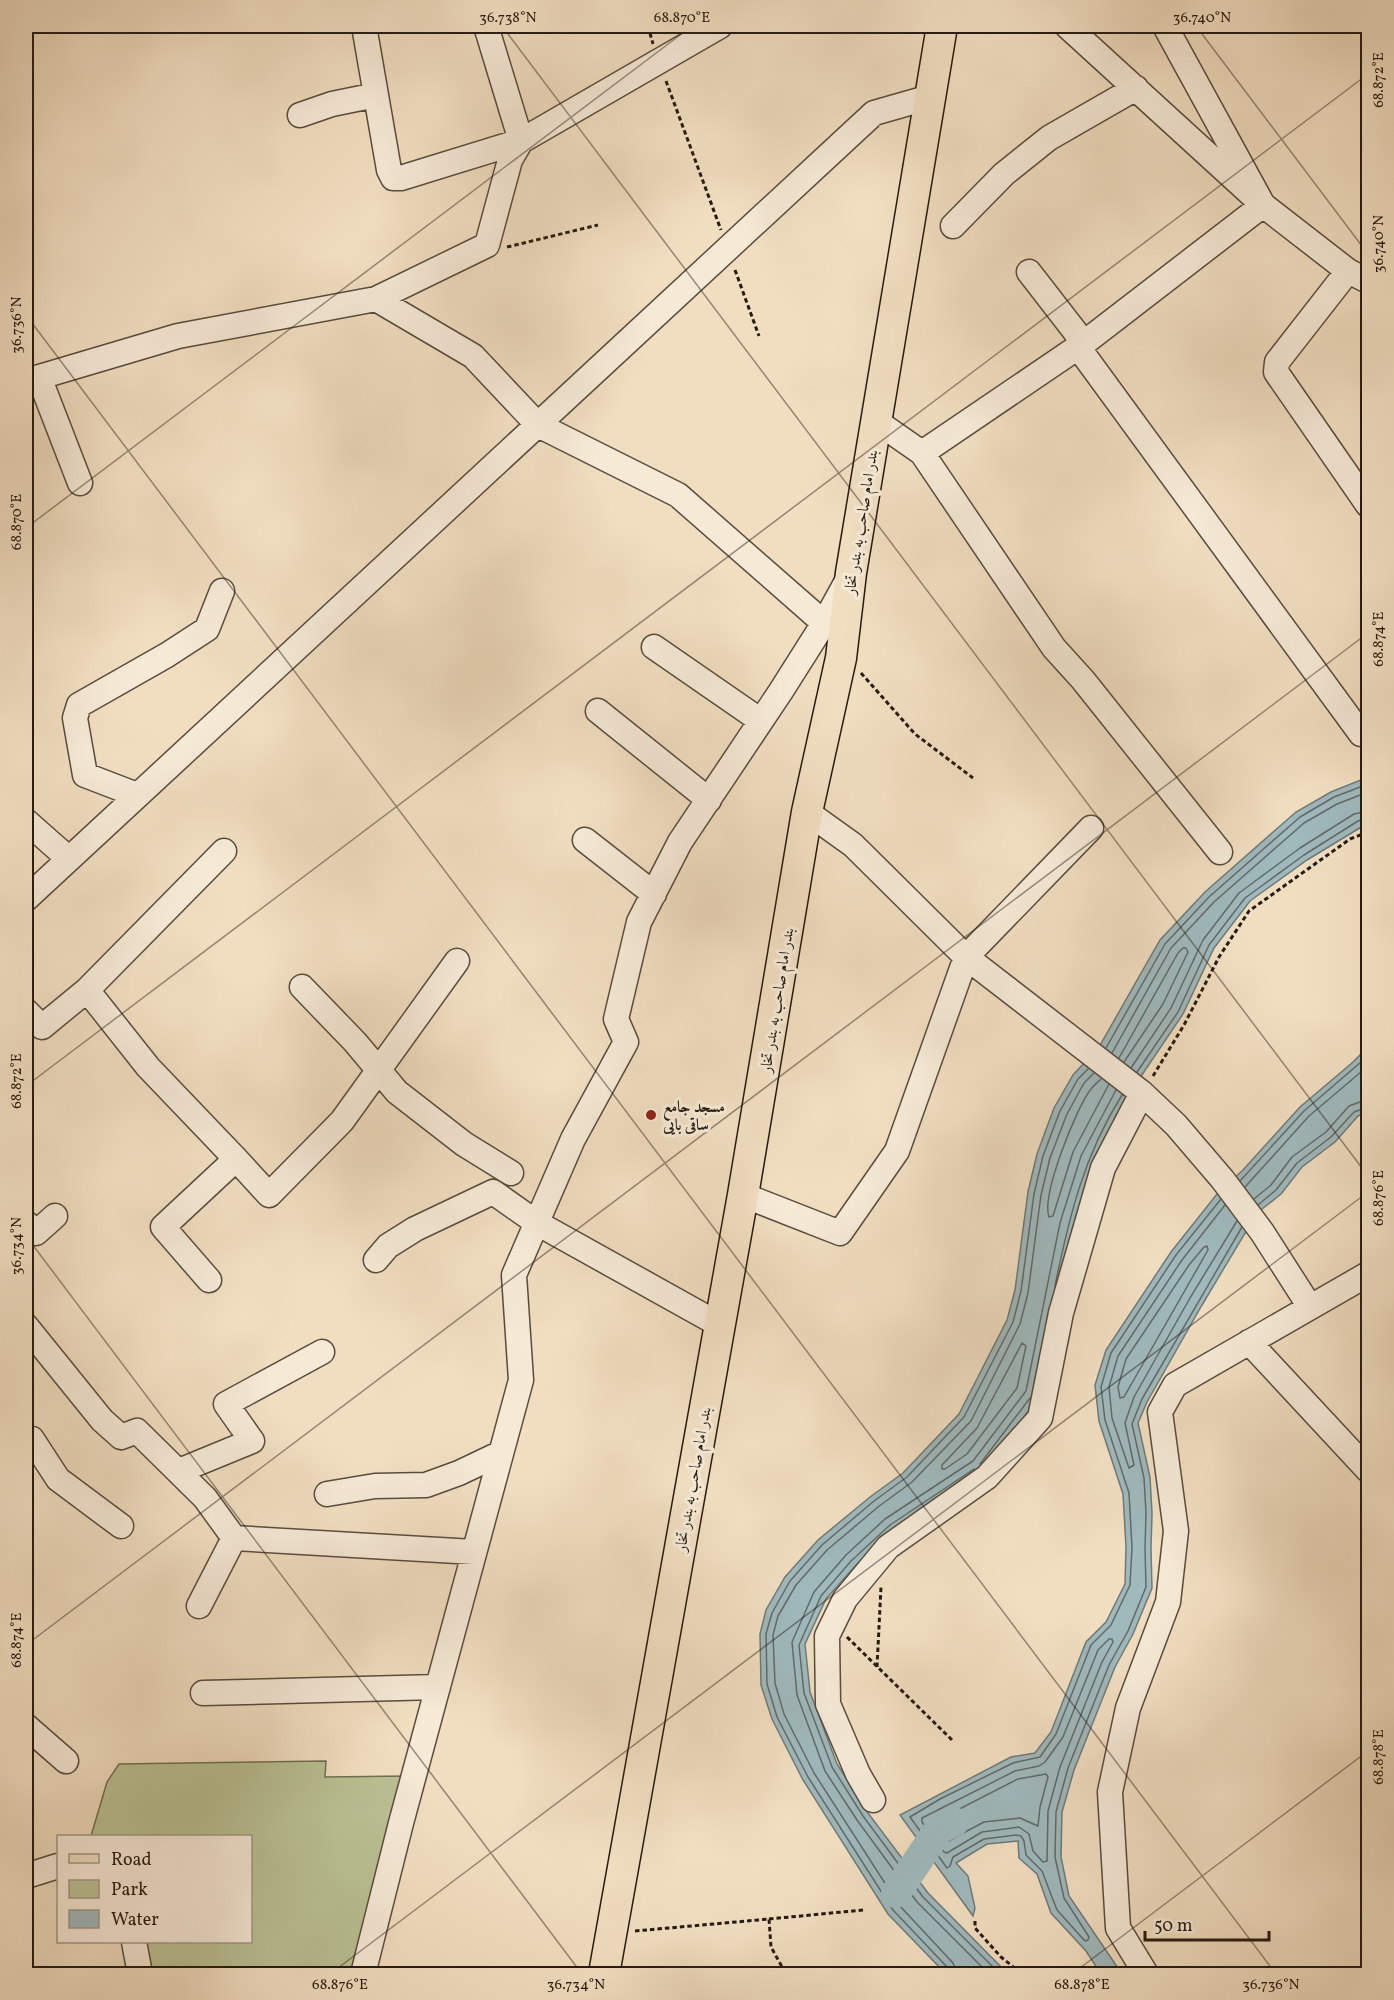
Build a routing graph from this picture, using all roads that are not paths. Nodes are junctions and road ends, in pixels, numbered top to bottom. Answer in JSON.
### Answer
{"nodes":[{"id":1,"x":364,"y":26,"type":"edge"},
{"id":2,"x":486,"y":26,"type":"edge"},
{"id":3,"x":720,"y":26,"type":"edge"},
{"id":4,"x":942,"y":26,"type":"edge"},
{"id":5,"x":1067,"y":26,"type":"edge"},
{"id":6,"x":1165,"y":26,"type":"edge"},
{"id":7,"x":1136,"y":88,"type":"junction"},
{"id":8,"x":376,"y":95,"type":"junction"},
{"id":9,"x":930,"y":97,"type":"junction"},
{"id":10,"x":300,"y":115,"type":"dead end"},
{"id":11,"x":521,"y":141,"type":"junction"},
{"id":12,"x":1263,"y":206,"type":"junction"},
{"id":13,"x":953,"y":226,"type":"dead end"},
{"id":14,"x":1029,"y":272,"type":"dead end"},
{"id":15,"x":1358,"y":276,"type":"edge"},
{"id":16,"x":376,"y":299,"type":"junction"},
{"id":17,"x":1081,"y":345,"type":"junction"},
{"id":18,"x":32,"y":379,"type":"edge"},
{"id":19,"x":876,"y":421,"type":"junction"},
{"id":20,"x":538,"y":425,"type":"junction"},
{"id":21,"x":922,"y":453,"type":"junction"},
{"id":22,"x":81,"y":483,"type":"dead end"},
{"id":23,"x":1368,"y":505,"type":"edge"},
{"id":24,"x":851,"y":573,"type":"junction"},
{"id":25,"x":222,"y":591,"type":"dead end"},
{"id":26,"x":824,"y":624,"type":"junction"},
{"id":27,"x":654,"y":647,"type":"dead end"},
{"id":28,"x":598,"y":711,"type":"dead end"},
{"id":29,"x":761,"y":721,"type":"junction"},
{"id":30,"x":1361,"y":734,"type":"dead end"},
{"id":31,"x":137,"y":795,"type":"junction"},
{"id":32,"x":709,"y":800,"type":"junction"},
{"id":33,"x":807,"y":812,"type":"junction"},
{"id":34,"x":26,"y":821,"type":"edge"},
{"id":35,"x":1091,"y":828,"type":"dead end"},
{"id":36,"x":585,"y":840,"type":"dead end"},
{"id":37,"x":224,"y":851,"type":"dead end"},
{"id":38,"x":1220,"y":852,"type":"dead end"},
{"id":39,"x":69,"y":859,"type":"junction"},
{"id":40,"x":654,"y":894,"type":"junction"},
{"id":41,"x":26,"y":899,"type":"edge"},
{"id":42,"x":966,"y":957,"type":"junction"},
{"id":43,"x":457,"y":961,"type":"dead end"},
{"id":44,"x":302,"y":987,"type":"dead end"},
{"id":45,"x":87,"y":990,"type":"junction"},
{"id":46,"x":26,"y":1011,"type":"edge"},
{"id":47,"x":377,"y":1072,"type":"junction"},
{"id":48,"x":1142,"y":1093,"type":"junction"},
{"id":49,"x":236,"y":1159,"type":"junction"},
{"id":50,"x":511,"y":1173,"type":"dead end"},
{"id":51,"x":743,"y":1195,"type":"junction"},
{"id":52,"x":55,"y":1216,"type":"dead end"},
{"id":53,"x":26,"y":1223,"type":"edge"},
{"id":54,"x":537,"y":1223,"type":"junction"},
{"id":55,"x":376,"y":1260,"type":"dead end"},
{"id":56,"x":1368,"y":1274,"type":"edge"},
{"id":57,"x":209,"y":1280,"type":"dead end"},
{"id":58,"x":1310,"y":1307,"type":"junction"},
{"id":59,"x":720,"y":1325,"type":"junction"},
{"id":60,"x":26,"y":1326,"type":"edge"},
{"id":61,"x":1249,"y":1342,"type":"junction"},
{"id":62,"x":322,"y":1352,"type":"dead end"},
{"id":63,"x":26,"y":1439,"type":"edge"},
{"id":64,"x":501,"y":1453,"type":"junction"},
{"id":65,"x":1368,"y":1470,"type":"edge"},
{"id":66,"x":179,"y":1471,"type":"junction"},
{"id":67,"x":327,"y":1494,"type":"dead end"},
{"id":68,"x":121,"y":1526,"type":"dead end"},
{"id":69,"x":234,"y":1538,"type":"junction"},
{"id":70,"x":474,"y":1552,"type":"junction"},
{"id":71,"x":199,"y":1606,"type":"dead end"},
{"id":72,"x":438,"y":1687,"type":"junction"},
{"id":73,"x":203,"y":1693,"type":"dead end"},
{"id":74,"x":26,"y":1726,"type":"edge"},
{"id":75,"x":66,"y":1761,"type":"dead end"},
{"id":76,"x":873,"y":1800,"type":"dead end"},
{"id":77,"x":57,"y":1866,"type":"edge"},
{"id":78,"x":26,"y":1876,"type":"edge"},
{"id":79,"x":134,"y":1943,"type":"edge"},
{"id":80,"x":140,"y":1974,"type":"edge"},
{"id":81,"x":363,"y":1974,"type":"edge"},
{"id":82,"x":604,"y":1974,"type":"edge"},
{"id":83,"x":1146,"y":1974,"type":"edge"}],
"edges":[{"from":1,"to":8,"type":"street"},
{"from":2,"to":11,"type":"street"},
{"from":3,"to":11,"type":"street"},
{"from":4,"to":9,"type":"main road","name":"بندر امام صاحب به بندر تخار"},
{"from":5,"to":7,"type":"street"},
{"from":6,"to":12,"type":"street"},
{"from":7,"to":12,"type":"street"},
{"from":7,"to":13,"type":"street"},
{"from":8,"to":10,"type":"street"},
{"from":8,"to":11,"type":"street"},
{"from":9,"to":19,"type":"main road","name":"بندر امام صاحب به بندر تخار"},
{"from":9,"to":20,"type":"street"},
{"from":11,"to":16,"type":"street"},
{"from":12,"to":15,"type":"street"},
{"from":12,"to":17,"type":"street"},
{"from":14,"to":17,"type":"street"},
{"from":15,"to":23,"type":"street"},
{"from":16,"to":18,"type":"street"},
{"from":16,"to":20,"type":"street"},
{"from":17,"to":21,"type":"street"},
{"from":17,"to":30,"type":"street"},
{"from":18,"to":22,"type":"street"},
{"from":19,"to":21,"type":"street"},
{"from":19,"to":24,"type":"main road","name":"بندر امام صاحب به بندر تخار"},
{"from":20,"to":26,"type":"street"},
{"from":20,"to":31,"type":"street"},
{"from":21,"to":38,"type":"street"},
{"from":24,"to":26,"type":"street"},
{"from":24,"to":33,"type":"main road","name":"بندر امام صاحب به بندر تخار"},
{"from":25,"to":31,"type":"street"},
{"from":26,"to":29,"type":"street"},
{"from":27,"to":29,"type":"street"},
{"from":28,"to":32,"type":"street"},
{"from":29,"to":32,"type":"street"},
{"from":31,"to":39,"type":"street"},
{"from":32,"to":40,"type":"street"},
{"from":33,"to":42,"type":"street"},
{"from":33,"to":51,"type":"main road","name":"بندر امام صاحب به بندر تخار"},
{"from":34,"to":39,"type":"street"},
{"from":35,"to":42,"type":"street"},
{"from":36,"to":40,"type":"street"},
{"from":37,"to":45,"type":"street"},
{"from":39,"to":41,"type":"street"},
{"from":40,"to":54,"type":"street"},
{"from":42,"to":48,"type":"street"},
{"from":42,"to":51,"type":"street"},
{"from":43,"to":47,"type":"street"},
{"from":44,"to":47,"type":"street"},
{"from":45,"to":46,"type":"street"},
{"from":45,"to":49,"type":"street"},
{"from":47,"to":49,"type":"street"},
{"from":47,"to":50,"type":"street"},
{"from":48,"to":58,"type":"street"},
{"from":48,"to":76,"type":"street"},
{"from":49,"to":57,"type":"street"},
{"from":51,"to":59,"type":"main road","name":"بندر امام صاحب به بندر تخار"},
{"from":52,"to":53,"type":"street"},
{"from":54,"to":55,"type":"street"},
{"from":54,"to":59,"type":"street"},
{"from":54,"to":64,"type":"street"},
{"from":56,"to":58,"type":"street"},
{"from":58,"to":61,"type":"street"},
{"from":59,"to":82,"type":"main road","name":"بندر امام صاحب به بندر تخار"},
{"from":60,"to":66,"type":"street"},
{"from":61,"to":65,"type":"street"},
{"from":61,"to":83,"type":"street"},
{"from":62,"to":66,"type":"street"},
{"from":63,"to":68,"type":"street"},
{"from":64,"to":67,"type":"street"},
{"from":64,"to":70,"type":"street"},
{"from":66,"to":69,"type":"street"},
{"from":69,"to":70,"type":"street"},
{"from":69,"to":71,"type":"street"},
{"from":70,"to":72,"type":"street"},
{"from":72,"to":73,"type":"street"},
{"from":72,"to":81,"type":"street"},
{"from":74,"to":75,"type":"street"},
{"from":77,"to":78,"type":"street"},
{"from":79,"to":80,"type":"street"}]}
